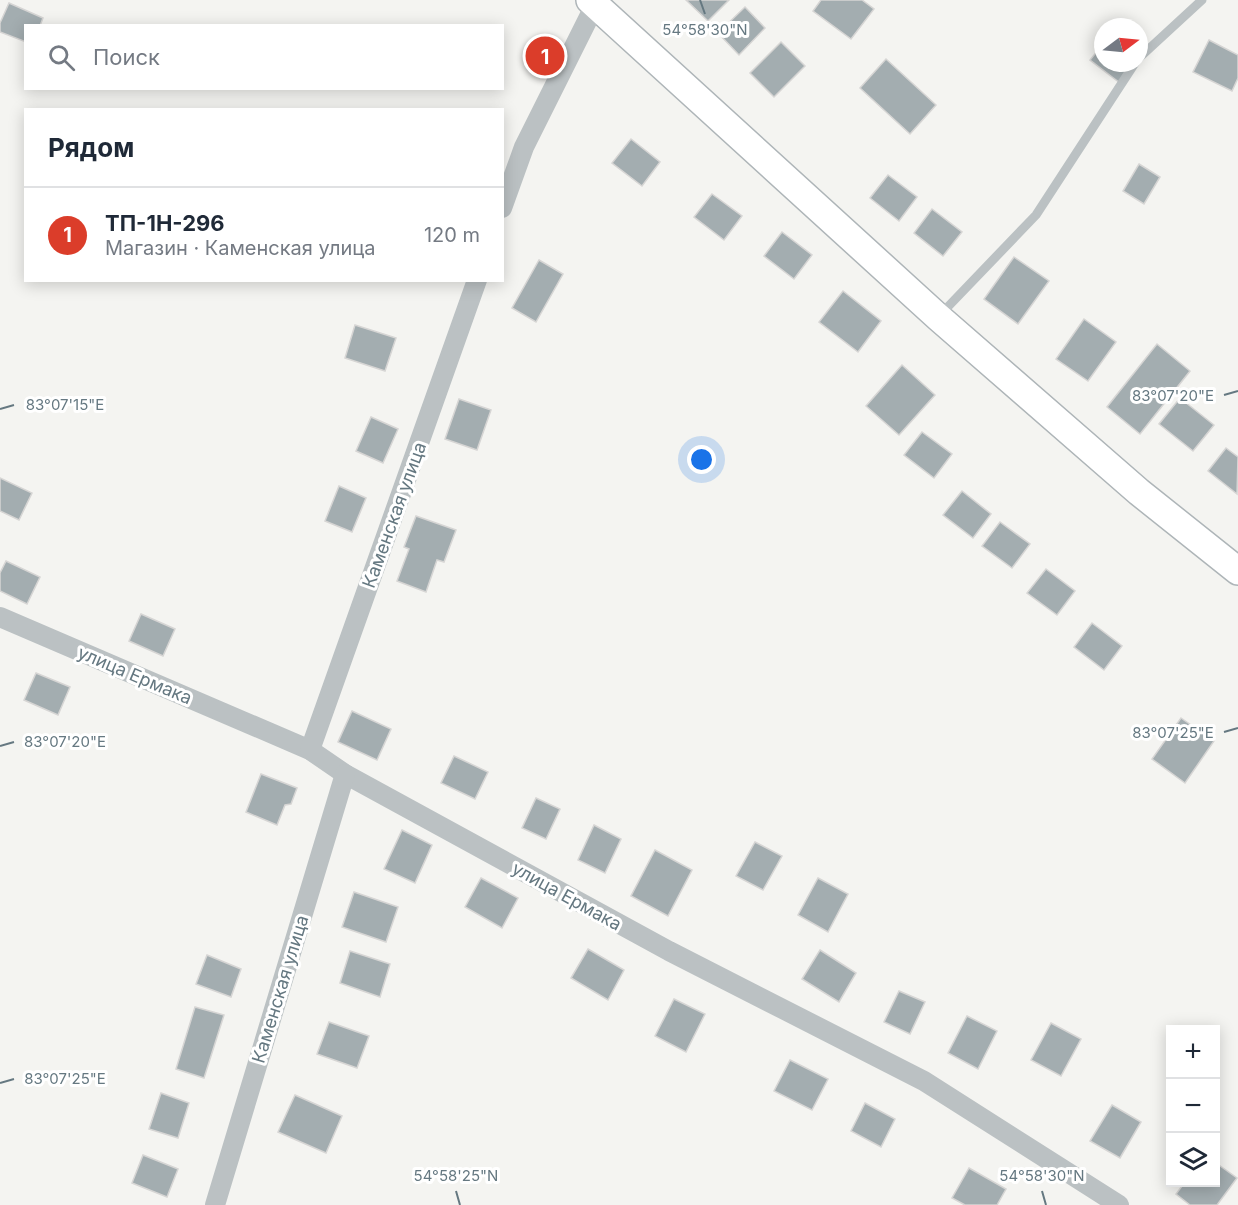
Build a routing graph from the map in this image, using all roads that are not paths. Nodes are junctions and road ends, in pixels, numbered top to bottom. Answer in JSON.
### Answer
{"nodes":[{"id":1,"x":1202,"y":0,"type":"edge"},
{"id":2,"x":592,"y":3,"type":"edge"},
{"id":3,"x":1148,"y":50,"type":"edge"},
{"id":4,"x":1130,"y":72,"type":"edge"},
{"id":5,"x":504,"y":202,"type":"edge"},
{"id":6,"x":476,"y":282,"type":"edge"},
{"id":7,"x":938,"y":317,"type":"junction"},
{"id":8,"x":1238,"y":571,"type":"edge"},
{"id":9,"x":0,"y":617,"type":"edge"},
{"id":10,"x":310,"y":750,"type":"junction"},
{"id":11,"x":345,"y":774,"type":"junction"},
{"id":12,"x":215,"y":1205,"type":"edge"},
{"id":13,"x":1119,"y":1205,"type":"edge"}],
"edges":[{"from":1,"to":3,"type":"lane"},
{"from":2,"to":5,"type":"street"},
{"from":2,"to":7,"type":"main road"},
{"from":4,"to":7,"type":"lane"},
{"from":6,"to":10,"type":"street","name":"Каменская улица"},
{"from":7,"to":8,"type":"main road"},
{"from":9,"to":10,"type":"street","name":"улица Ермака"},
{"from":10,"to":11,"type":"street","name":"улица Ермака"},
{"from":11,"to":12,"type":"street","name":"Каменская улица"},
{"from":11,"to":13,"type":"street","name":"улица Ермака"}]}
